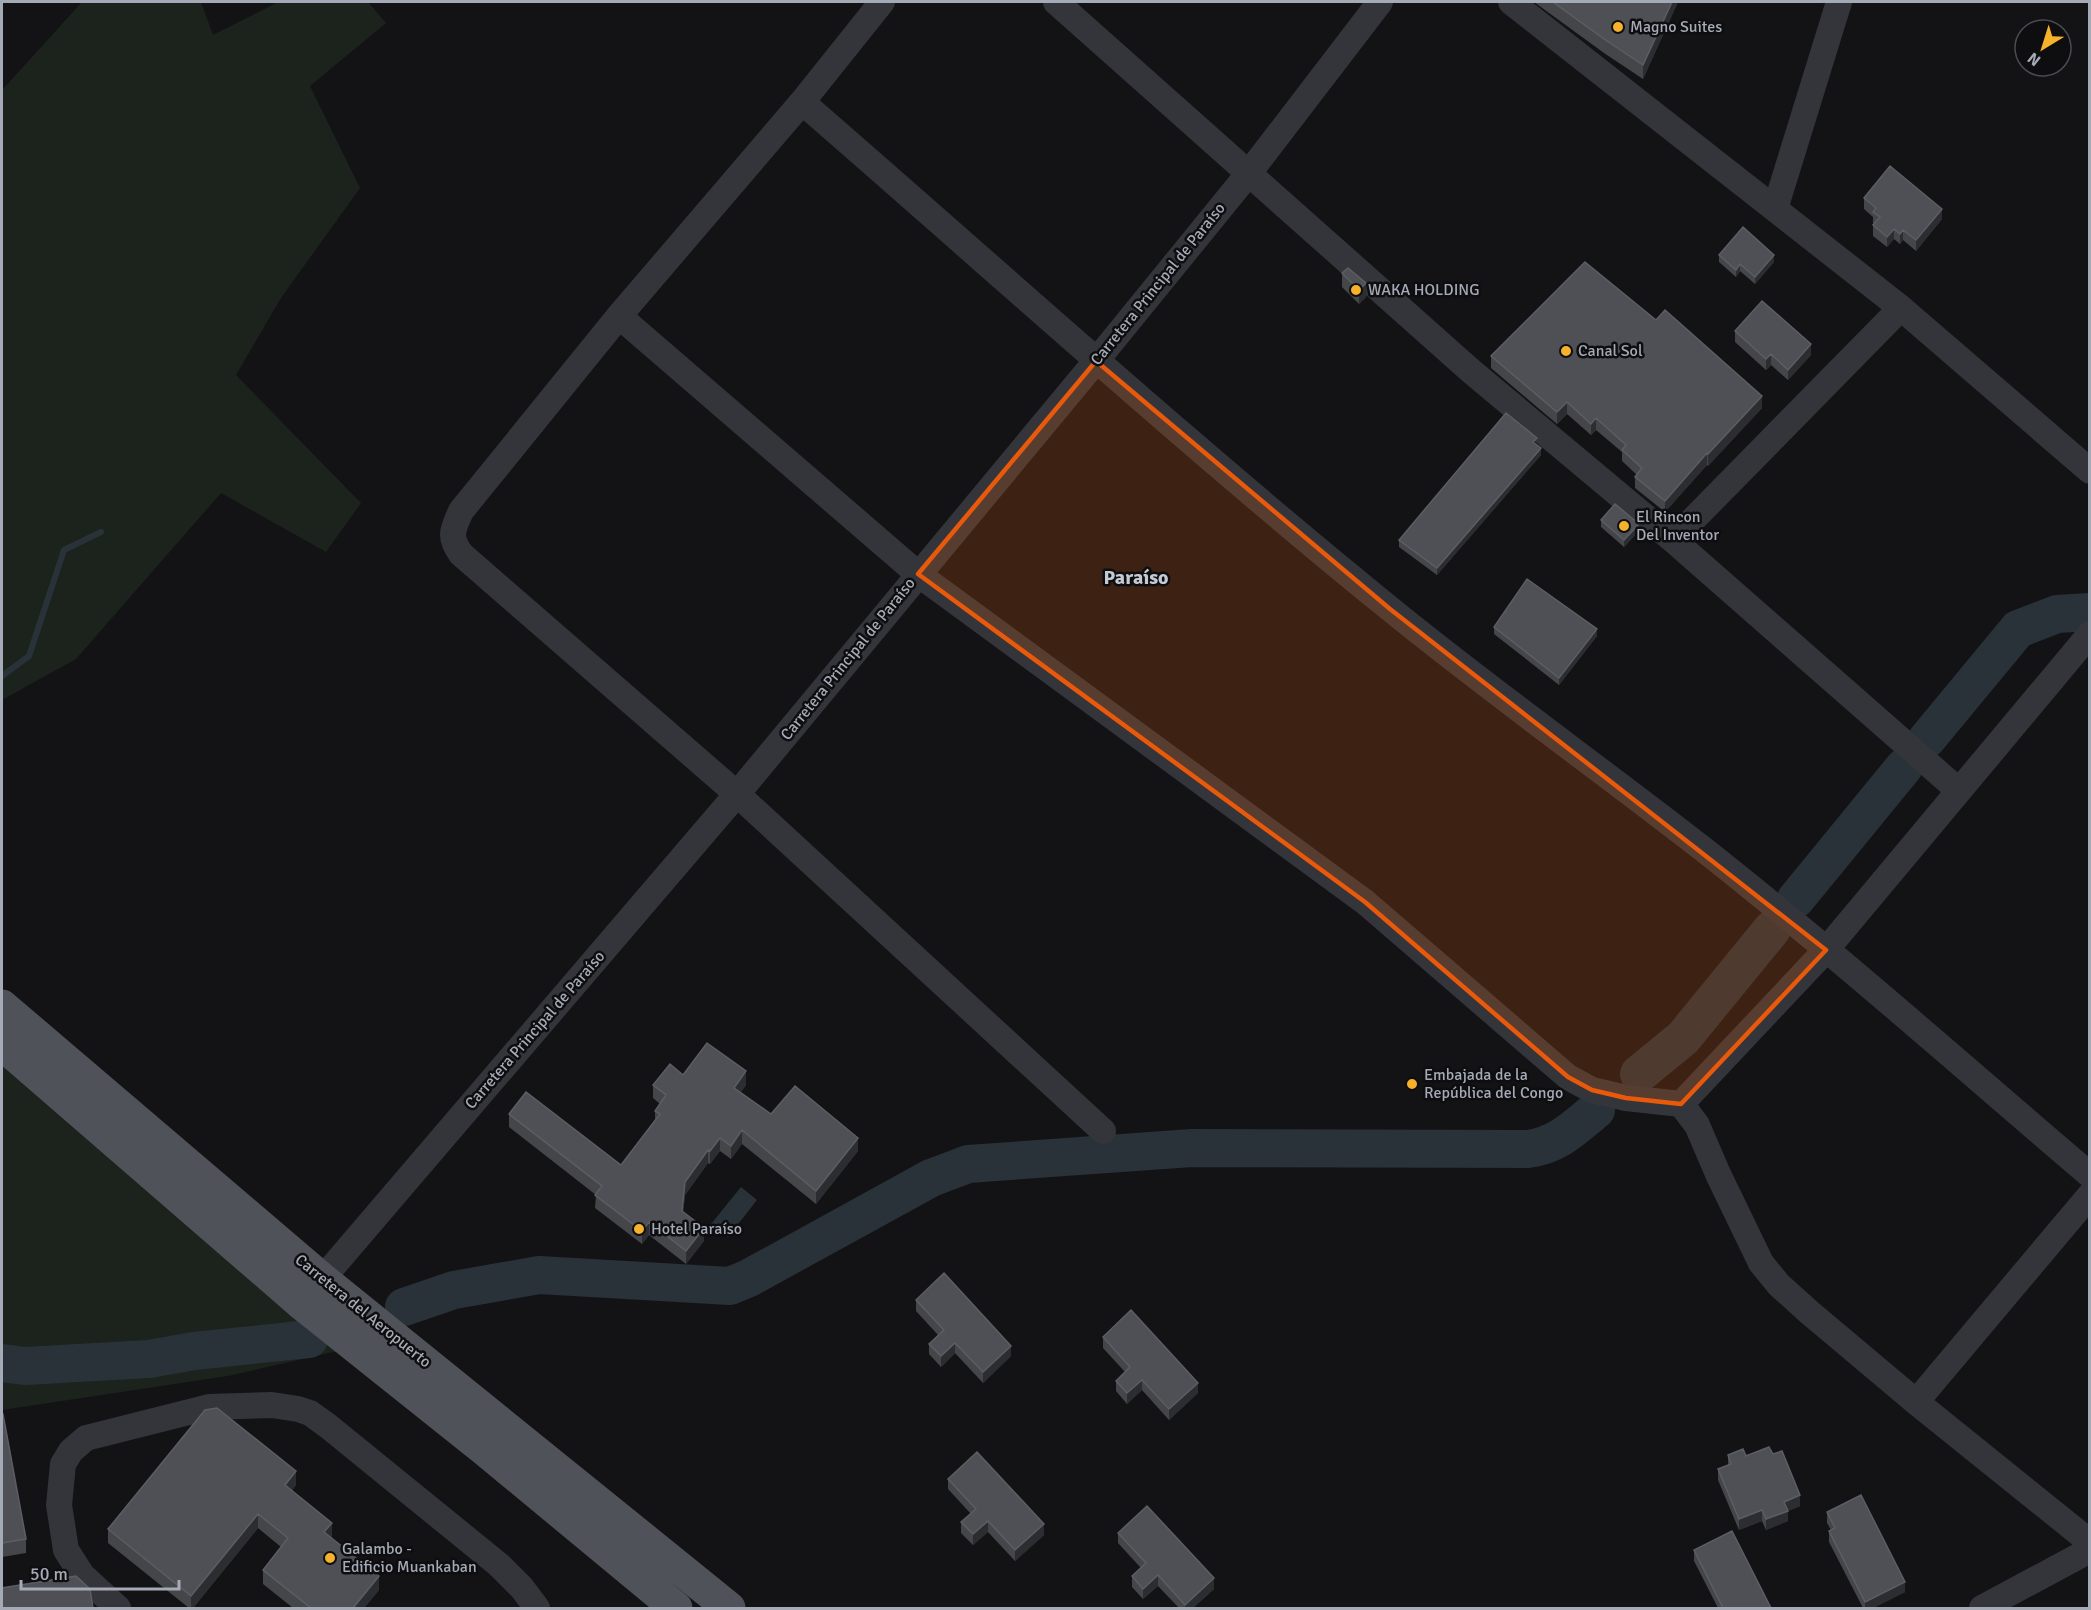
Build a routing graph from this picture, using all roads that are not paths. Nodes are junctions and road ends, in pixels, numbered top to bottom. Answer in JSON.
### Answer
{"nodes":[{"id":1,"x":882,"y":2,"type":"edge"},
{"id":2,"x":1056,"y":2,"type":"edge"},
{"id":3,"x":1380,"y":2,"type":"edge"},
{"id":4,"x":1511,"y":2,"type":"edge"},
{"id":5,"x":1839,"y":2,"type":"edge"},
{"id":6,"x":802,"y":102,"type":"junction"},
{"id":7,"x":1248,"y":173,"type":"junction"},
{"id":8,"x":1775,"y":209,"type":"junction"},
{"id":9,"x":1900,"y":309,"type":"junction"},
{"id":10,"x":619,"y":316,"type":"junction"},
{"id":11,"x":1096,"y":361,"type":"junction"},
{"id":12,"x":2090,"y":471,"type":"edge"},
{"id":13,"x":1673,"y":540,"type":"junction"},
{"id":14,"x":918,"y":574,"type":"junction"},
{"id":15,"x":2088,"y":636,"type":"edge"},
{"id":16,"x":1958,"y":790,"type":"junction"},
{"id":17,"x":737,"y":794,"type":"junction"},
{"id":18,"x":1826,"y":950,"type":"junction"},
{"id":19,"x":2,"y":1006,"type":"edge"},
{"id":20,"x":2,"y":1044,"type":"edge"},
{"id":21,"x":1681,"y":1104,"type":"junction"},
{"id":22,"x":1103,"y":1131,"type":"dead end"},
{"id":23,"x":2090,"y":1175,"type":"edge"},
{"id":24,"x":2090,"y":1195,"type":"edge"},
{"id":25,"x":322,"y":1278,"type":"junction"},
{"id":26,"x":301,"y":1304,"type":"junction"},
{"id":27,"x":1916,"y":1402,"type":"junction"},
{"id":28,"x":2090,"y":1542,"type":"edge"},
{"id":29,"x":2090,"y":1550,"type":"edge"},
{"id":30,"x":118,"y":1608,"type":"edge"},
{"id":31,"x":537,"y":1608,"type":"edge"},
{"id":32,"x":676,"y":1608,"type":"edge"},
{"id":33,"x":729,"y":1608,"type":"edge"},
{"id":34,"x":1982,"y":1608,"type":"edge"}],
"edges":[{"from":1,"to":6,"type":"street"},
{"from":2,"to":7,"type":"street"},
{"from":3,"to":7,"type":"street","name":"Carretera Principal de Paraíso"},
{"from":4,"to":8,"type":"street"},
{"from":5,"to":8,"type":"street"},
{"from":6,"to":10,"type":"street"},
{"from":6,"to":11,"type":"street"},
{"from":7,"to":11,"type":"street","name":"Carretera Principal de Paraíso"},
{"from":7,"to":13,"type":"street"},
{"from":8,"to":9,"type":"street"},
{"from":9,"to":12,"type":"street"},
{"from":9,"to":13,"type":"street"},
{"from":10,"to":14,"type":"street"},
{"from":10,"to":17,"type":"street"},
{"from":11,"to":14,"type":"street","name":"Carretera Principal de Paraíso"},
{"from":11,"to":18,"type":"street"},
{"from":13,"to":16,"type":"street"},
{"from":14,"to":17,"type":"street","name":"Carretera Principal de Paraíso"},
{"from":14,"to":21,"type":"street"},
{"from":15,"to":16,"type":"street"},
{"from":16,"to":18,"type":"street"},
{"from":17,"to":22,"type":"street"},
{"from":17,"to":25,"type":"street","name":"Carretera Principal de Paraíso"},
{"from":18,"to":21,"type":"street"},
{"from":18,"to":23,"type":"street"},
{"from":19,"to":25,"type":"main road","name":"Carretera del Aeropuerto"},
{"from":20,"to":26,"type":"main road","name":"Carretera del Aeropuerto"},
{"from":21,"to":27,"type":"street"},
{"from":24,"to":27,"type":"street"},
{"from":25,"to":26,"type":"street","name":"Carretera Principal de Paraíso"},
{"from":25,"to":33,"type":"main road","name":"Carretera del Aeropuerto"},
{"from":26,"to":32,"type":"main road","name":"Carretera del Aeropuerto"},
{"from":27,"to":28,"type":"street"},
{"from":29,"to":34,"type":"street"},
{"from":30,"to":31,"type":"street"}]}
